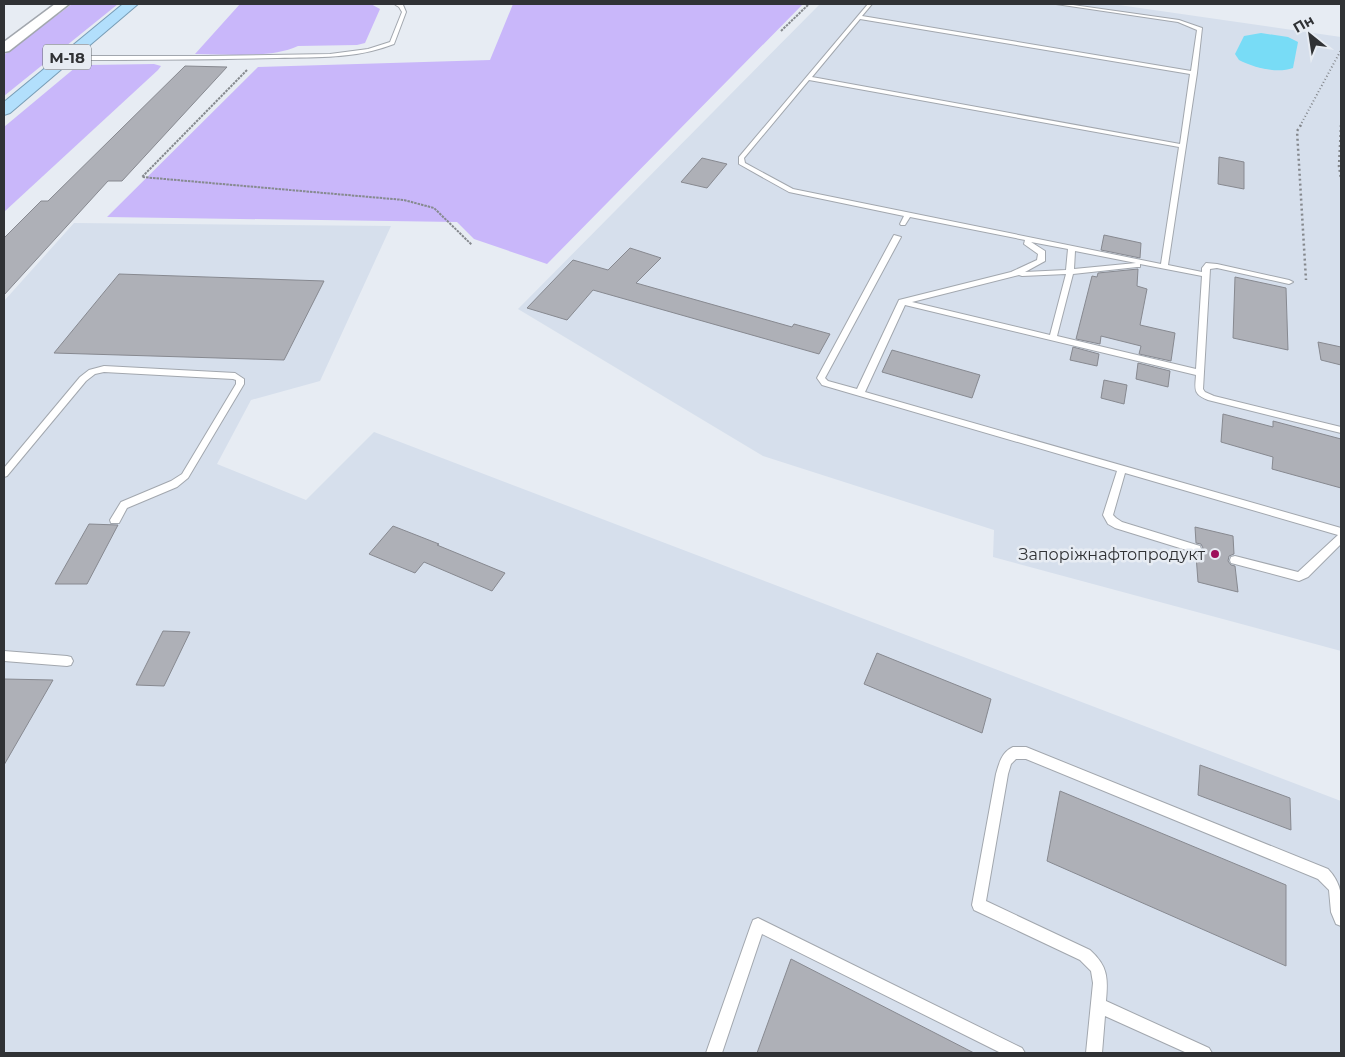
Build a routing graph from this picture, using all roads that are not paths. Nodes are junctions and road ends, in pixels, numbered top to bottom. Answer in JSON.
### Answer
{"nodes":[{"id":1,"x":63,"y":4,"type":"edge"},
{"id":2,"x":131,"y":4,"type":"edge"},
{"id":3,"x":396,"y":4,"type":"edge"},
{"id":4,"x":870,"y":4,"type":"edge"},
{"id":5,"x":1058,"y":4,"type":"edge"},
{"id":6,"x":858,"y":17,"type":"junction"},
{"id":7,"x":4,"y":48,"type":"edge"},
{"id":8,"x":66,"y":58,"type":"junction"},
{"id":9,"x":1194,"y":73,"type":"junction"},
{"id":10,"x":807,"y":78,"type":"junction"},
{"id":11,"x":4,"y":110,"type":"edge"},
{"id":12,"x":1183,"y":146,"type":"junction"},
{"id":13,"x":908,"y":215,"type":"junction"},
{"id":14,"x":903,"y":224,"type":"dead end"},
{"id":15,"x":896,"y":237,"type":"dead end"},
{"id":16,"x":1015,"y":237,"type":"junction"},
{"id":17,"x":1072,"y":248,"type":"junction"},
{"id":18,"x":1148,"y":263,"type":"junction"},
{"id":19,"x":1164,"y":266,"type":"junction"},
{"id":20,"x":1070,"y":272,"type":"junction"},
{"id":21,"x":1014,"y":274,"type":"junction"},
{"id":22,"x":1206,"y":275,"type":"junction"},
{"id":23,"x":1289,"y":282,"type":"dead end"},
{"id":24,"x":902,"y":302,"type":"junction"},
{"id":25,"x":1053,"y":338,"type":"junction"},
{"id":26,"x":1200,"y":373,"type":"junction"},
{"id":27,"x":860,"y":394,"type":"junction"},
{"id":28,"x":1341,"y":430,"type":"edge"},
{"id":29,"x":1122,"y":469,"type":"junction"},
{"id":30,"x":4,"y":474,"type":"edge"},
{"id":31,"x":115,"y":520,"type":"dead end"},
{"id":32,"x":1341,"y":532,"type":"edge"},
{"id":33,"x":1341,"y":538,"type":"edge"},
{"id":34,"x":1196,"y":549,"type":"dead end"},
{"id":35,"x":1235,"y":560,"type":"dead end"},
{"id":36,"x":4,"y":656,"type":"edge"},
{"id":37,"x":67,"y":661,"type":"dead end"},
{"id":38,"x":1341,"y":919,"type":"edge"},
{"id":39,"x":1098,"y":1005,"type":"junction"},
{"id":40,"x":714,"y":1053,"type":"edge"},
{"id":41,"x":1017,"y":1053,"type":"edge"},
{"id":42,"x":1094,"y":1053,"type":"edge"},
{"id":43,"x":1204,"y":1053,"type":"edge"}],
"edges":[{"from":1,"to":7,"type":"street"},
{"from":2,"to":8,"type":"highway","number":"М-18"},
{"from":3,"to":8,"type":"lane"},
{"from":4,"to":6,"type":"lane"},
{"from":5,"to":9,"type":"lane"},
{"from":6,"to":9,"type":"lane"},
{"from":6,"to":10,"type":"lane"},
{"from":8,"to":11,"type":"highway","number":"М-18"},
{"from":9,"to":12,"type":"lane"},
{"from":10,"to":12,"type":"lane"},
{"from":10,"to":13,"type":"lane"},
{"from":12,"to":19,"type":"lane"},
{"from":13,"to":14,"type":"lane"},
{"from":13,"to":16,"type":"lane"},
{"from":15,"to":27,"type":"lane"},
{"from":16,"to":17,"type":"lane"},
{"from":16,"to":21,"type":"lane"},
{"from":17,"to":18,"type":"lane"},
{"from":17,"to":20,"type":"lane"},
{"from":18,"to":19,"type":"lane"},
{"from":18,"to":20,"type":"lane"},
{"from":19,"to":22,"type":"lane"},
{"from":20,"to":21,"type":"lane"},
{"from":20,"to":25,"type":"lane"},
{"from":21,"to":24,"type":"lane"},
{"from":22,"to":23,"type":"lane"},
{"from":22,"to":26,"type":"lane"},
{"from":24,"to":25,"type":"lane"},
{"from":24,"to":27,"type":"lane"},
{"from":25,"to":26,"type":"lane"},
{"from":26,"to":28,"type":"lane"},
{"from":27,"to":29,"type":"lane"},
{"from":29,"to":32,"type":"lane"},
{"from":29,"to":34,"type":"lane"},
{"from":30,"to":31,"type":"lane"},
{"from":33,"to":35,"type":"lane"},
{"from":36,"to":37,"type":"lane"},
{"from":38,"to":39,"type":"lane"},
{"from":39,"to":42,"type":"lane"},
{"from":39,"to":43,"type":"lane"},
{"from":40,"to":41,"type":"lane"}]}
